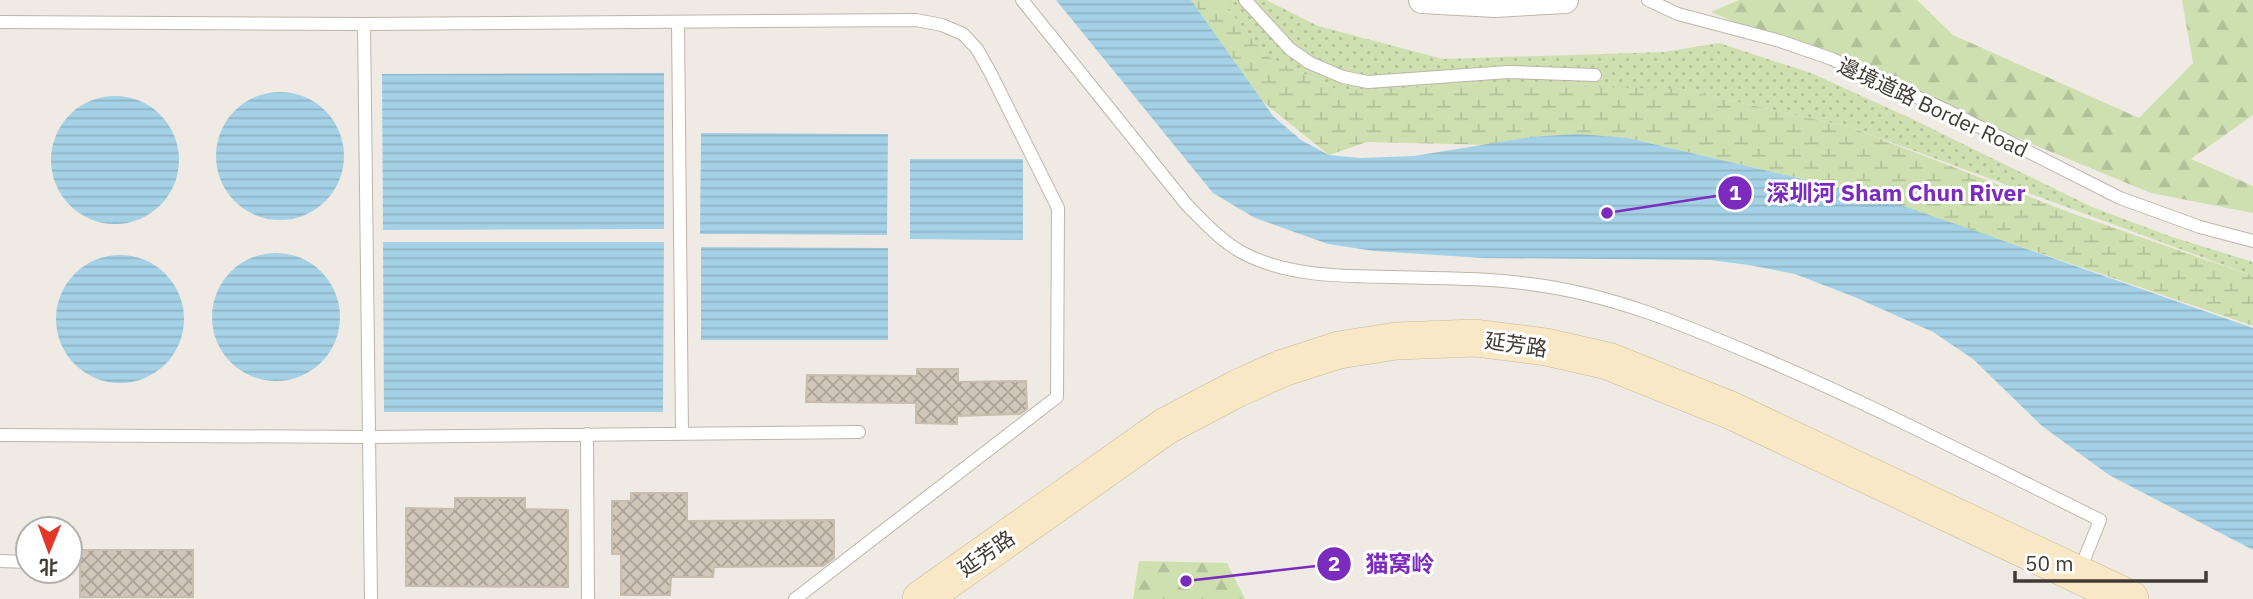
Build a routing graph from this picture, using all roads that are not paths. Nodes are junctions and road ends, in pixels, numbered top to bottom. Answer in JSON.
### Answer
{"nodes":[{"id":1,"x":1022,"y":0,"type":"edge"},
{"id":2,"x":1245,"y":0,"type":"edge"},
{"id":3,"x":1422,"y":0,"type":"edge"},
{"id":4,"x":1565,"y":0,"type":"edge"},
{"id":5,"x":1648,"y":0,"type":"edge"},
{"id":6,"x":0,"y":22,"type":"edge"},
{"id":7,"x":678,"y":22,"type":"junction"},
{"id":8,"x":364,"y":24,"type":"junction"},
{"id":9,"x":1595,"y":75,"type":"dead end"},
{"id":10,"x":2253,"y":241,"type":"edge"},
{"id":11,"x":859,"y":432,"type":"dead end"},
{"id":12,"x":682,"y":434,"type":"junction"},
{"id":13,"x":0,"y":435,"type":"edge"},
{"id":14,"x":587,"y":435,"type":"junction"},
{"id":15,"x":371,"y":437,"type":"junction"},
{"id":16,"x":2078,"y":575,"type":"junction"},
{"id":17,"x":372,"y":599,"type":"edge"},
{"id":18,"x":588,"y":599,"type":"edge"},
{"id":19,"x":795,"y":599,"type":"edge"},
{"id":20,"x":921,"y":599,"type":"edge"},
{"id":21,"x":2130,"y":599,"type":"edge"}],
"edges":[{"from":1,"to":16,"type":"lane"},
{"from":2,"to":9,"type":"lane"},
{"from":3,"to":4,"type":"street"},
{"from":5,"to":10,"type":"lane","name":"邊境道路 Border Road"},
{"from":6,"to":8,"type":"lane"},
{"from":7,"to":8,"type":"lane"},
{"from":7,"to":12,"type":"lane"},
{"from":7,"to":19,"type":"lane"},
{"from":8,"to":15,"type":"lane"},
{"from":11,"to":12,"type":"lane"},
{"from":12,"to":14,"type":"lane"},
{"from":13,"to":15,"type":"lane"},
{"from":14,"to":15,"type":"lane"},
{"from":14,"to":18,"type":"lane"},
{"from":15,"to":17,"type":"lane"},
{"from":16,"to":20,"type":"main road","name":"延芳路"},
{"from":16,"to":21,"type":"main road","name":"延芳路"}]}
